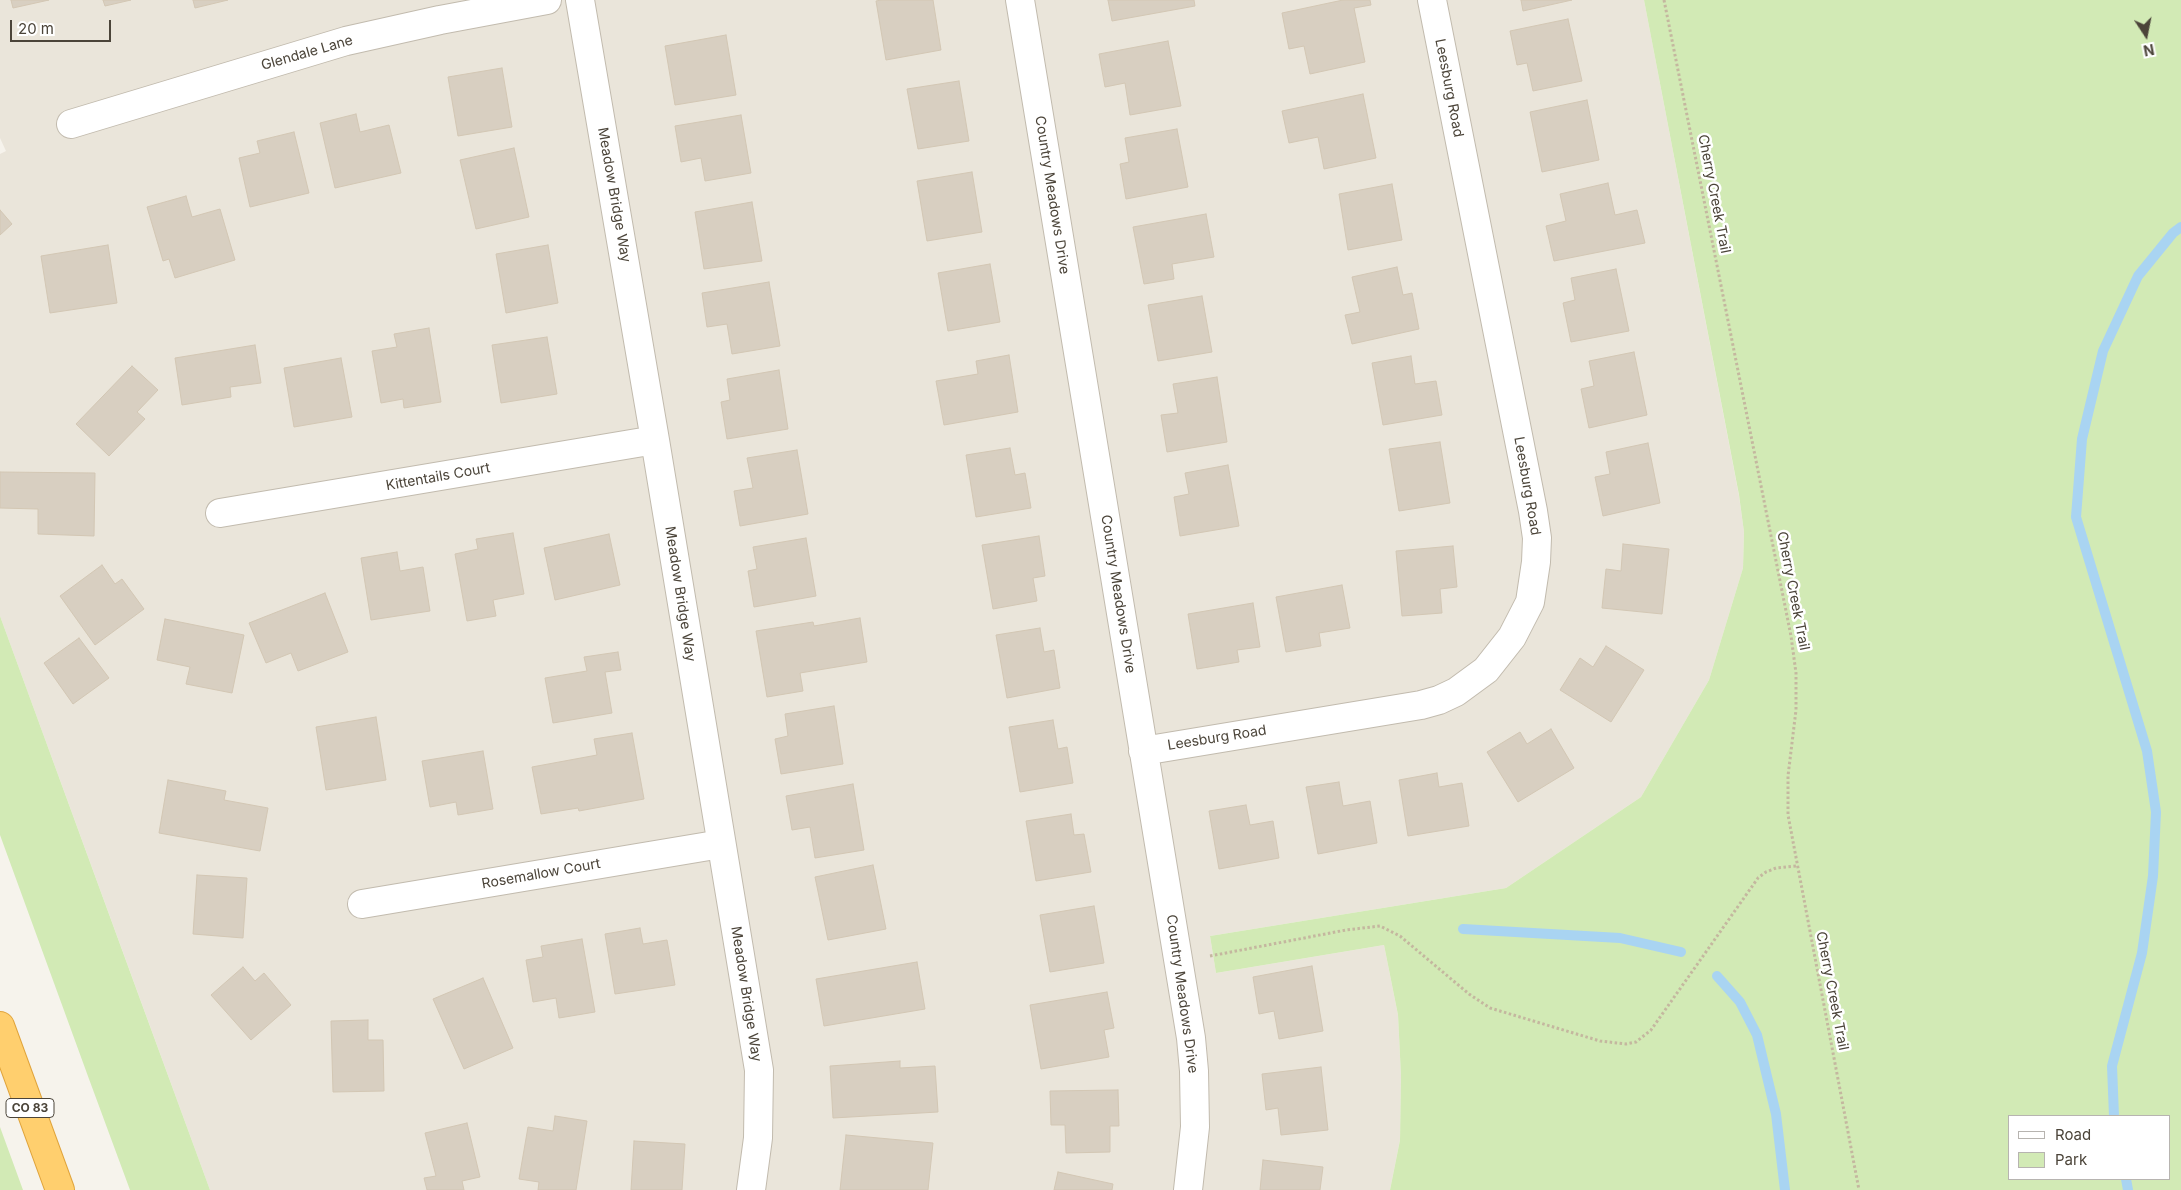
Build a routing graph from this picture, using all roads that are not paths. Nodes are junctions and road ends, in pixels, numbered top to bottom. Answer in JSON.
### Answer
{"nodes":[{"id":1,"x":547,"y":0,"type":"edge"},
{"id":2,"x":580,"y":0,"type":"edge"},
{"id":3,"x":1020,"y":0,"type":"edge"},
{"id":4,"x":1432,"y":0,"type":"edge"},
{"id":5,"x":71,"y":124,"type":"dead end"},
{"id":6,"x":655,"y":440,"type":"junction"},
{"id":7,"x":220,"y":513,"type":"dead end"},
{"id":8,"x":1143,"y":751,"type":"junction"},
{"id":9,"x":721,"y":844,"type":"junction"},
{"id":10,"x":362,"y":904,"type":"dead end"},
{"id":11,"x":0,"y":1026,"type":"edge"},
{"id":12,"x":60,"y":1190,"type":"edge"},
{"id":13,"x":751,"y":1190,"type":"edge"},
{"id":14,"x":1188,"y":1190,"type":"edge"}],
"edges":[{"from":1,"to":5,"type":"street","name":"Glendale Lane"},
{"from":2,"to":6,"type":"street","name":"Meadow Bridge Way"},
{"from":3,"to":8,"type":"street","name":"Country Meadows Drive"},
{"from":4,"to":8,"type":"street","name":"Leesburg Road"},
{"from":6,"to":7,"type":"street","name":"Kittentails Court"},
{"from":6,"to":9,"type":"street","name":"Meadow Bridge Way"},
{"from":8,"to":14,"type":"street","name":"Country Meadows Drive"},
{"from":9,"to":10,"type":"street","name":"Rosemallow Court"},
{"from":9,"to":13,"type":"street","name":"Meadow Bridge Way"},
{"from":11,"to":12,"type":"highway","number":"CO 83"}]}
